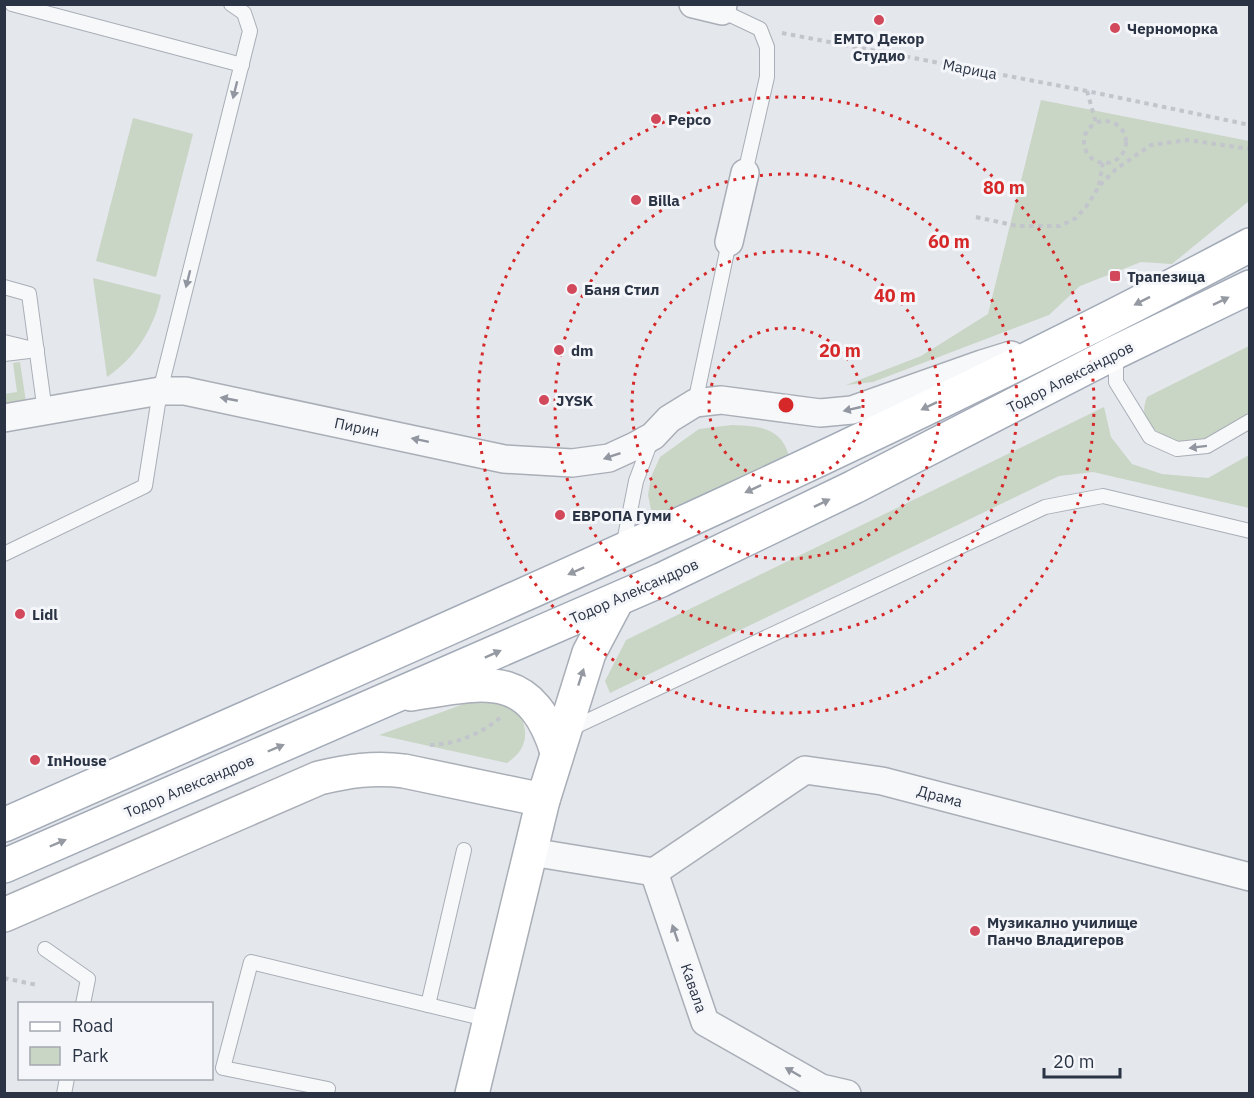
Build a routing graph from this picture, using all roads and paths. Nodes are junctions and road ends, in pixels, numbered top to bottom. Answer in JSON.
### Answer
{"nodes":[{"id":1,"x":12,"y":4,"type":"edge"},
{"id":2,"x":231,"y":4,"type":"edge"},
{"id":3,"x":693,"y":4,"type":"edge"},
{"id":4,"x":722,"y":8,"type":"edge"},
{"id":5,"x":760,"y":29,"type":"junction"},
{"id":6,"x":242,"y":64,"type":"junction"},
{"id":7,"x":1087,"y":91,"type":"junction"},
{"id":8,"x":1095,"y":123,"type":"junction"},
{"id":9,"x":1250,"y":125,"type":"edge"},
{"id":10,"x":1250,"y":149,"type":"edge"},
{"id":11,"x":1103,"y":162,"type":"junction"},
{"id":12,"x":745,"y":173,"type":"joint"},
{"id":13,"x":1099,"y":186,"type":"junction"},
{"id":14,"x":976,"y":217,"type":"dead end"},
{"id":15,"x":729,"y":242,"type":"joint"},
{"id":16,"x":1250,"y":245,"type":"edge"},
{"id":17,"x":4,"y":287,"type":"edge"},
{"id":18,"x":1250,"y":287,"type":"edge"},
{"id":19,"x":1067,"y":339,"type":"junction"},
{"id":20,"x":4,"y":342,"type":"edge"},
{"id":21,"x":37,"y":350,"type":"junction"},
{"id":22,"x":1116,"y":352,"type":"junction"},
{"id":23,"x":4,"y":354,"type":"edge"},
{"id":24,"x":160,"y":390,"type":"junction"},
{"id":25,"x":695,"y":403,"type":"junction"},
{"id":26,"x":45,"y":412,"type":"junction"},
{"id":27,"x":4,"y":418,"type":"edge"},
{"id":28,"x":1250,"y":421,"type":"edge"},
{"id":29,"x":653,"y":436,"type":"junction"},
{"id":30,"x":1250,"y":531,"type":"edge"},
{"id":31,"x":622,"y":550,"type":"junction"},
{"id":32,"x":4,"y":554,"type":"edge"},
{"id":33,"x":617,"y":600,"type":"junction"},
{"id":34,"x":394,"y":697,"type":"junction"},
{"id":35,"x":560,"y":742,"type":"junction"},
{"id":36,"x":543,"y":800,"type":"junction"},
{"id":37,"x":4,"y":825,"type":"edge"},
{"id":38,"x":464,"y":850,"type":"dead end"},
{"id":39,"x":531,"y":852,"type":"junction"},
{"id":40,"x":4,"y":866,"type":"edge"},
{"id":41,"x":654,"y":872,"type":"junction"},
{"id":42,"x":1250,"y":877,"type":"edge"},
{"id":43,"x":4,"y":915,"type":"edge"},
{"id":44,"x":45,"y":949,"type":"dead end"},
{"id":45,"x":4,"y":978,"type":"edge"},
{"id":46,"x":37,"y":985,"type":"dead end"},
{"id":47,"x":83,"y":1002,"type":"edge"},
{"id":48,"x":428,"y":1005,"type":"junction"},
{"id":49,"x":490,"y":1020,"type":"junction"},
{"id":50,"x":328,"y":1089,"type":"dead end"},
{"id":51,"x":829,"y":1092,"type":"edge"},
{"id":52,"x":472,"y":1094,"type":"edge"}],
"edges":[{"from":1,"to":6,"type":"lane"},
{"from":2,"to":6,"type":"lane"},
{"from":3,"to":4,"type":"street"},
{"from":4,"to":5,"type":"lane"},
{"from":5,"to":7,"type":"path","name":"Марица"},
{"from":5,"to":12,"type":"lane"},
{"from":6,"to":24,"type":"lane","one_way":true},
{"from":7,"to":8,"type":"path"},
{"from":7,"to":9,"type":"path","name":"Марица"},
{"from":8,"to":11,"type":"path"},
{"from":8,"to":11,"type":"path"},
{"from":10,"to":13,"type":"path"},
{"from":11,"to":13,"type":"path"},
{"from":12,"to":15,"type":"street"},
{"from":13,"to":14,"type":"path"},
{"from":15,"to":25,"type":"lane"},
{"from":16,"to":19,"type":"main road","one_way":true},
{"from":17,"to":21,"type":"lane"},
{"from":22,"to":18,"type":"main road","name":"Тодор Александров","one_way":true},
{"from":19,"to":25,"type":"street","one_way":true},
{"from":19,"to":31,"type":"main road","one_way":true},
{"from":20,"to":21,"type":"lane"},
{"from":21,"to":23,"type":"lane"},
{"from":21,"to":26,"type":"lane"},
{"from":28,"to":22,"type":"lane","one_way":true},
{"from":33,"to":22,"type":"main road","name":"Тодор Александров","one_way":true},
{"from":24,"to":26,"type":"street","name":"Пирин"},
{"from":29,"to":24,"type":"street","name":"Пирин","one_way":true},
{"from":24,"to":32,"type":"lane"},
{"from":25,"to":29,"type":"street","name":"Пирин"},
{"from":26,"to":27,"type":"street","name":"Пирин"},
{"from":29,"to":31,"type":"lane"},
{"from":30,"to":35,"type":"lane"},
{"from":31,"to":37,"type":"main road","one_way":true},
{"from":34,"to":33,"type":"main road","name":"Тодор Александров","one_way":true},
{"from":35,"to":33,"type":"main road","one_way":true},
{"from":34,"to":35,"type":"main road"},
{"from":40,"to":34,"type":"main road","name":"Тодор Александров","one_way":true},
{"from":35,"to":36,"type":"main road"},
{"from":36,"to":39,"type":"main road"},
{"from":36,"to":43,"type":"main road"},
{"from":38,"to":48,"type":"lane"},
{"from":39,"to":41,"type":"street"},
{"from":39,"to":49,"type":"main road"},
{"from":41,"to":42,"type":"street","name":"Драма"},
{"from":51,"to":41,"type":"street","name":"Кавала","one_way":true},
{"from":44,"to":47,"type":"lane"},
{"from":45,"to":46,"type":"path"},
{"from":48,"to":49,"type":"lane"},
{"from":48,"to":50,"type":"lane"},
{"from":49,"to":52,"type":"main road"}]}
